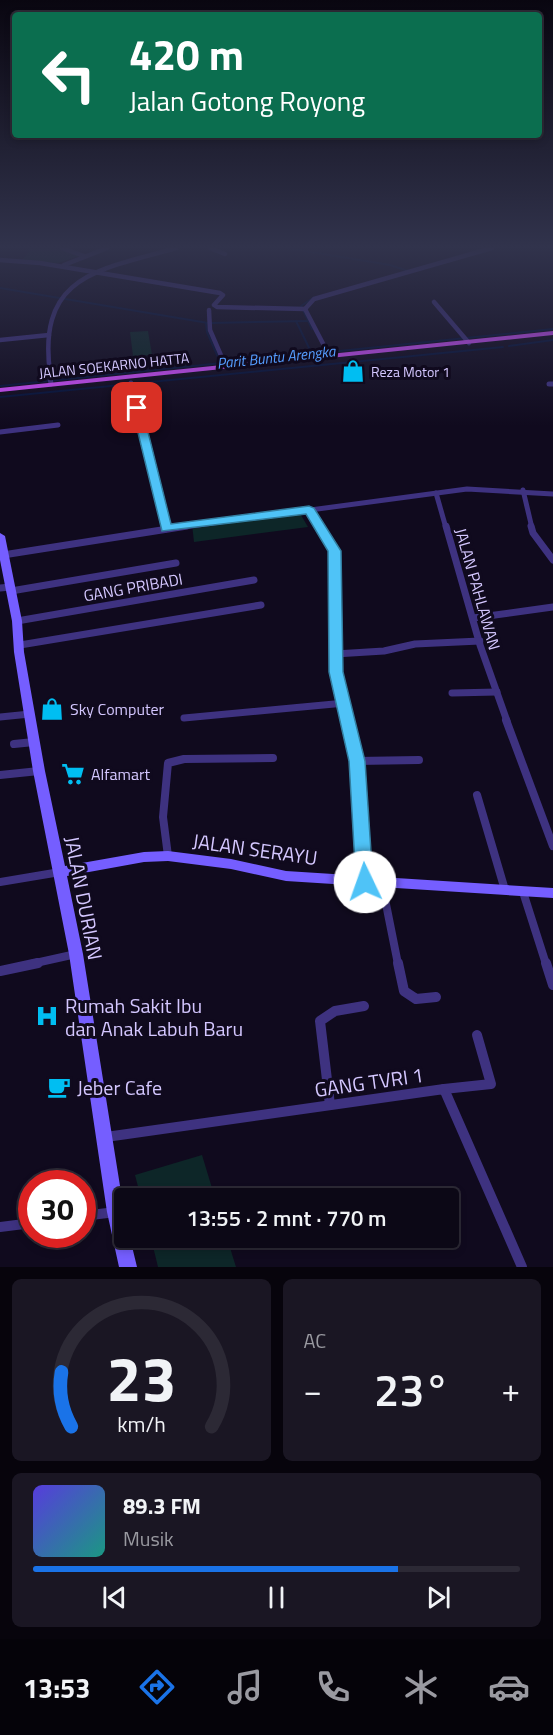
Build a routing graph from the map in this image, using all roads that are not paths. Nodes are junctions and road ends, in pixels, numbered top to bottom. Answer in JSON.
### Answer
{"nodes":[{"id":1,"x":56,"y":307,"type":"edge"},
{"id":2,"x":222,"y":307,"type":"edge"},
{"id":3,"x":438,"y":307,"type":"edge"},
{"id":4,"x":303,"y":309,"type":"joint"},
{"id":5,"x":209,"y":310,"type":"dead end"},
{"id":6,"x":553,"y":333,"type":"edge"},
{"id":7,"x":49,"y":335,"type":"junction"},
{"id":8,"x":553,"y":339,"type":"edge"},
{"id":9,"x":0,"y":340,"type":"edge"},
{"id":10,"x":466,"y":340,"type":"junction"},
{"id":11,"x":455,"y":347,"type":"junction"},
{"id":12,"x":328,"y":354,"type":"junction"},
{"id":13,"x":224,"y":364,"type":"junction"},
{"id":14,"x":50,"y":381,"type":"junction"},
{"id":15,"x":131,"y":385,"type":"junction"},
{"id":16,"x":0,"y":390,"type":"edge"},
{"id":17,"x":0,"y":395,"type":"edge"},
{"id":18,"x":58,"y":425,"type":"dead end"},
{"id":19,"x":0,"y":432,"type":"edge"},
{"id":20,"x":523,"y":490,"type":"junction"},
{"id":21,"x":436,"y":493,"type":"junction"},
{"id":22,"x":553,"y":494,"type":"edge"},
{"id":23,"x":309,"y":510,"type":"junction"},
{"id":24,"x":166,"y":529,"type":"junction"},
{"id":25,"x":1,"y":544,"type":"edge"},
{"id":26,"x":553,"y":560,"type":"edge"},
{"id":27,"x":176,"y":563,"type":"dead end"},
{"id":28,"x":254,"y":580,"type":"dead end"},
{"id":29,"x":7,"y":589,"type":"edge"},
{"id":30,"x":261,"y":605,"type":"dead end"},
{"id":31,"x":553,"y":607,"type":"edge"},
{"id":32,"x":473,"y":618,"type":"junction"},
{"id":33,"x":17,"y":621,"type":"junction"},
{"id":34,"x":480,"y":641,"type":"junction"},
{"id":35,"x":20,"y":645,"type":"junction"},
{"id":36,"x":335,"y":654,"type":"junction"},
{"id":37,"x":496,"y":692,"type":"junction"},
{"id":38,"x":452,"y":693,"type":"dead end"},
{"id":39,"x":345,"y":703,"type":"junction"},
{"id":40,"x":30,"y":714,"type":"junction"},
{"id":41,"x":0,"y":717,"type":"edge"},
{"id":42,"x":184,"y":718,"type":"dead end"},
{"id":43,"x":34,"y":742,"type":"junction"},
{"id":44,"x":14,"y":744,"type":"dead end"},
{"id":45,"x":273,"y":758,"type":"dead end"},
{"id":46,"x":419,"y":760,"type":"dead end"},
{"id":47,"x":357,"y":761,"type":"junction"},
{"id":48,"x":39,"y":771,"type":"junction"},
{"id":49,"x":0,"y":776,"type":"edge"},
{"id":50,"x":477,"y":795,"type":"dead end"},
{"id":51,"x":553,"y":846,"type":"edge"},
{"id":52,"x":168,"y":856,"type":"junction"},
{"id":53,"x":61,"y":872,"type":"junction"},
{"id":54,"x":0,"y":882,"type":"edge"},
{"id":55,"x":365,"y":882,"type":"junction"},
{"id":56,"x":382,"y":884,"type":"junction"},
{"id":57,"x":505,"y":890,"type":"junction"},
{"id":58,"x":523,"y":891,"type":"junction"},
{"id":59,"x":553,"y":893,"type":"edge"},
{"id":60,"x":76,"y":954,"type":"junction"},
{"id":61,"x":0,"y":971,"type":"edge"},
{"id":62,"x":553,"y":985,"type":"edge"},
{"id":63,"x":436,"y":997,"type":"dead end"},
{"id":64,"x":364,"y":1006,"type":"dead end"},
{"id":65,"x":477,"y":1035,"type":"dead end"},
{"id":66,"x":444,"y":1089,"type":"junction"},
{"id":67,"x":330,"y":1105,"type":"junction"},
{"id":68,"x":106,"y":1137,"type":"junction"},
{"id":69,"x":114,"y":1197,"type":"edge"},
{"id":70,"x":114,"y":1212,"type":"edge"},
{"id":71,"x":96,"y":1214,"type":"edge"},
{"id":72,"x":18,"y":1225,"type":"edge"},
{"id":73,"x":0,"y":1227,"type":"edge"},
{"id":74,"x":124,"y":1248,"type":"edge"},
{"id":75,"x":128,"y":1267,"type":"edge"},
{"id":76,"x":522,"y":1267,"type":"edge"}],
"edges":[{"from":1,"to":7,"type":"street"},
{"from":2,"to":4,"type":"street"},
{"from":3,"to":10,"type":"street"},
{"from":4,"to":12,"type":"street"},
{"from":5,"to":13,"type":"street"},
{"from":6,"to":10,"type":"main road","name":"JALAN SOEKARNO HATTA"},
{"from":7,"to":9,"type":"street"},
{"from":7,"to":14,"type":"street"},
{"from":8,"to":11,"type":"main road","name":"JALAN SOEKARNO HATTA"},
{"from":10,"to":11,"type":"main road","name":"JALAN SOEKARNO HATTA"},
{"from":11,"to":12,"type":"main road","name":"JALAN SOEKARNO HATTA"},
{"from":11,"to":15,"type":"main road","name":"JALAN SOEKARNO HATTA"},
{"from":12,"to":13,"type":"main road","name":"JALAN SOEKARNO HATTA"},
{"from":13,"to":14,"type":"main road","name":"JALAN SOEKARNO HATTA"},
{"from":14,"to":16,"type":"main road","name":"JALAN SOEKARNO HATTA"},
{"from":15,"to":17,"type":"main road","name":"JALAN SOEKARNO HATTA"},
{"from":15,"to":24,"type":"street"},
{"from":18,"to":19,"type":"street"},
{"from":20,"to":21,"type":"street"},
{"from":20,"to":22,"type":"street"},
{"from":20,"to":26,"type":"street"},
{"from":21,"to":23,"type":"street"},
{"from":21,"to":32,"type":"street","name":"JALAN PAHLAWAN"},
{"from":23,"to":24,"type":"street"},
{"from":23,"to":36,"type":"street"},
{"from":24,"to":25,"type":"street"},
{"from":25,"to":29,"type":"main road","name":"JALAN DURIAN"},
{"from":27,"to":29,"type":"street"},
{"from":28,"to":33,"type":"street","name":"GANG PRIBADI"},
{"from":29,"to":33,"type":"main road","name":"JALAN DURIAN"},
{"from":30,"to":35,"type":"street"},
{"from":31,"to":32,"type":"street"},
{"from":32,"to":34,"type":"street","name":"JALAN PAHLAWAN"},
{"from":33,"to":35,"type":"main road","name":"JALAN DURIAN"},
{"from":34,"to":36,"type":"street"},
{"from":34,"to":37,"type":"street","name":"JALAN PAHLAWAN"},
{"from":35,"to":40,"type":"main road","name":"JALAN DURIAN"},
{"from":36,"to":39,"type":"street"},
{"from":37,"to":38,"type":"street"},
{"from":37,"to":51,"type":"street","name":"JALAN PAHLAWAN"},
{"from":39,"to":42,"type":"street"},
{"from":39,"to":47,"type":"street"},
{"from":40,"to":41,"type":"street"},
{"from":40,"to":43,"type":"main road","name":"JALAN DURIAN"},
{"from":43,"to":44,"type":"street"},
{"from":43,"to":48,"type":"main road","name":"JALAN DURIAN"},
{"from":45,"to":52,"type":"street"},
{"from":46,"to":47,"type":"street"},
{"from":47,"to":55,"type":"street"},
{"from":48,"to":49,"type":"street"},
{"from":48,"to":53,"type":"main road","name":"JALAN DURIAN"},
{"from":50,"to":57,"type":"street"},
{"from":52,"to":53,"type":"main road","name":"JALAN SERAYU"},
{"from":52,"to":55,"type":"main road","name":"JALAN SERAYU"},
{"from":53,"to":54,"type":"street"},
{"from":53,"to":60,"type":"main road","name":"JALAN DURIAN"},
{"from":55,"to":56,"type":"main road","name":"JALAN SERAYU"},
{"from":56,"to":57,"type":"main road","name":"JALAN SERAYU"},
{"from":56,"to":63,"type":"street"},
{"from":57,"to":58,"type":"main road","name":"JALAN SERAYU"},
{"from":58,"to":59,"type":"main road","name":"JALAN SERAYU"},
{"from":58,"to":62,"type":"street"},
{"from":60,"to":61,"type":"street"},
{"from":60,"to":68,"type":"main road","name":"JALAN DURIAN"},
{"from":64,"to":67,"type":"street"},
{"from":65,"to":66,"type":"street"},
{"from":66,"to":67,"type":"street","name":"GANG TVRI 1"},
{"from":66,"to":76,"type":"street","name":"GANG TVRI 1"},
{"from":67,"to":68,"type":"street","name":"GANG TVRI 1"},
{"from":68,"to":69,"type":"main road","name":"JALAN DURIAN"},
{"from":70,"to":71,"type":"street"},
{"from":72,"to":73,"type":"street"},
{"from":74,"to":75,"type":"main road","name":"JALAN DURIAN"}]}
